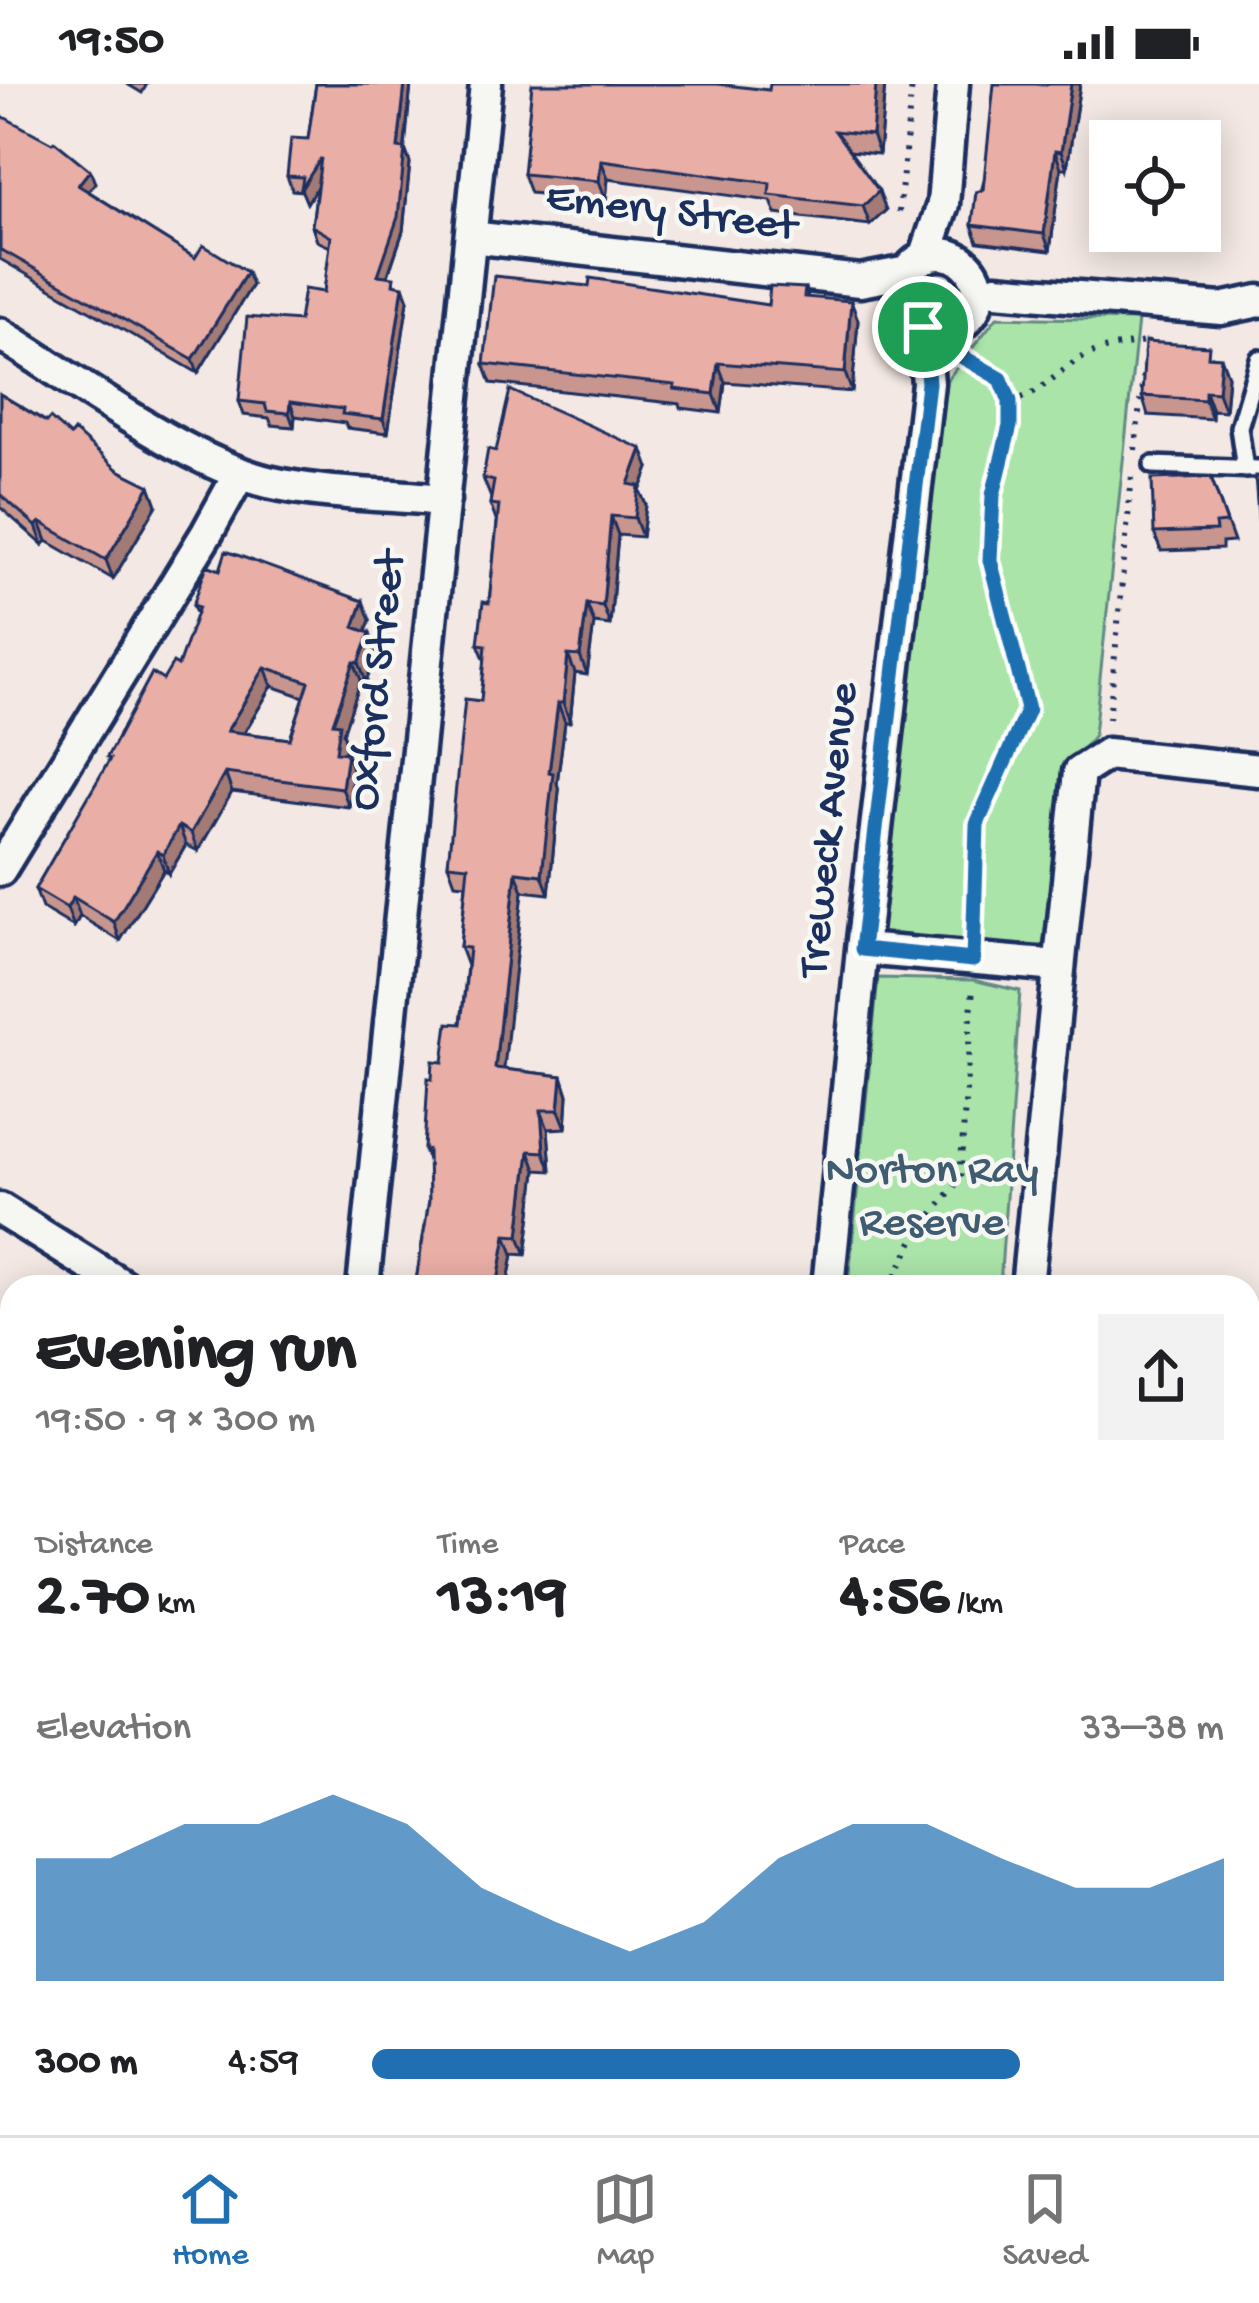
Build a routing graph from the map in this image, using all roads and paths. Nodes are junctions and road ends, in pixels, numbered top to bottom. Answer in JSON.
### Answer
{"nodes":[{"id":1,"x":486,"y":84,"type":"edge"},
{"id":2,"x":912,"y":84,"type":"edge"},
{"id":3,"x":952,"y":84,"type":"edge"},
{"id":4,"x":899,"y":212,"type":"dead end"},
{"id":5,"x":472,"y":237,"type":"junction"},
{"id":6,"x":930,"y":262,"type":"junction"},
{"id":7,"x":860,"y":281,"type":"junction"},
{"id":8,"x":996,"y":290,"type":"dead end"},
{"id":9,"x":1258,"y":306,"type":"edge"},
{"id":10,"x":1151,"y":323,"type":"dead end"},
{"id":11,"x":931,"y":328,"type":"junction"},
{"id":12,"x":0,"y":334,"type":"edge"},
{"id":13,"x":1145,"y":342,"type":"junction"},
{"id":14,"x":1259,"y":359,"type":"edge"},
{"id":15,"x":1010,"y":401,"type":"junction"},
{"id":16,"x":1153,"y":465,"type":"dead end"},
{"id":17,"x":1252,"y":469,"type":"edge"},
{"id":18,"x":240,"y":473,"type":"junction"},
{"id":19,"x":444,"y":500,"type":"junction"},
{"id":20,"x":1109,"y":719,"type":"dead end"},
{"id":21,"x":1259,"y":770,"type":"edge"},
{"id":22,"x":0,"y":870,"type":"edge"},
{"id":23,"x":862,"y":949,"type":"junction"},
{"id":24,"x":973,"y":960,"type":"junction"},
{"id":25,"x":1058,"y":966,"type":"junction"},
{"id":26,"x":0,"y":1209,"type":"edge"},
{"id":27,"x":106,"y":1275,"type":"edge"},
{"id":28,"x":364,"y":1275,"type":"edge"},
{"id":29,"x":829,"y":1275,"type":"edge"},
{"id":30,"x":896,"y":1275,"type":"edge"},
{"id":31,"x":1028,"y":1275,"type":"edge"}],
"edges":[{"from":1,"to":5,"type":"street","name":"Oxford Street"},
{"from":2,"to":4,"type":"path"},
{"from":3,"to":6,"type":"street"},
{"from":5,"to":7,"type":"street","name":"Emery Street"},
{"from":5,"to":19,"type":"street","name":"Oxford Street"},
{"from":6,"to":7,"type":"street","name":"Emery Street"},
{"from":6,"to":11,"type":"street"},
{"from":6,"to":11,"type":"street"},
{"from":7,"to":11,"type":"street","name":"Emery Street"},
{"from":8,"to":9,"type":"street"},
{"from":10,"to":13,"type":"path"},
{"from":11,"to":15,"type":"path"},
{"from":11,"to":23,"type":"street","name":"Treweck Avenue"},
{"from":12,"to":18,"type":"street"},
{"from":13,"to":15,"type":"path"},
{"from":13,"to":20,"type":"path"},
{"from":14,"to":17,"type":"lane"},
{"from":15,"to":24,"type":"path"},
{"from":16,"to":17,"type":"lane"},
{"from":18,"to":19,"type":"street"},
{"from":18,"to":22,"type":"street"},
{"from":19,"to":28,"type":"street","name":"Oxford Street"},
{"from":21,"to":25,"type":"street"},
{"from":23,"to":24,"type":"street"},
{"from":23,"to":29,"type":"street","name":"Treweck Avenue"},
{"from":24,"to":25,"type":"street"},
{"from":24,"to":30,"type":"path"},
{"from":25,"to":31,"type":"street"},
{"from":26,"to":27,"type":"street"}]}
